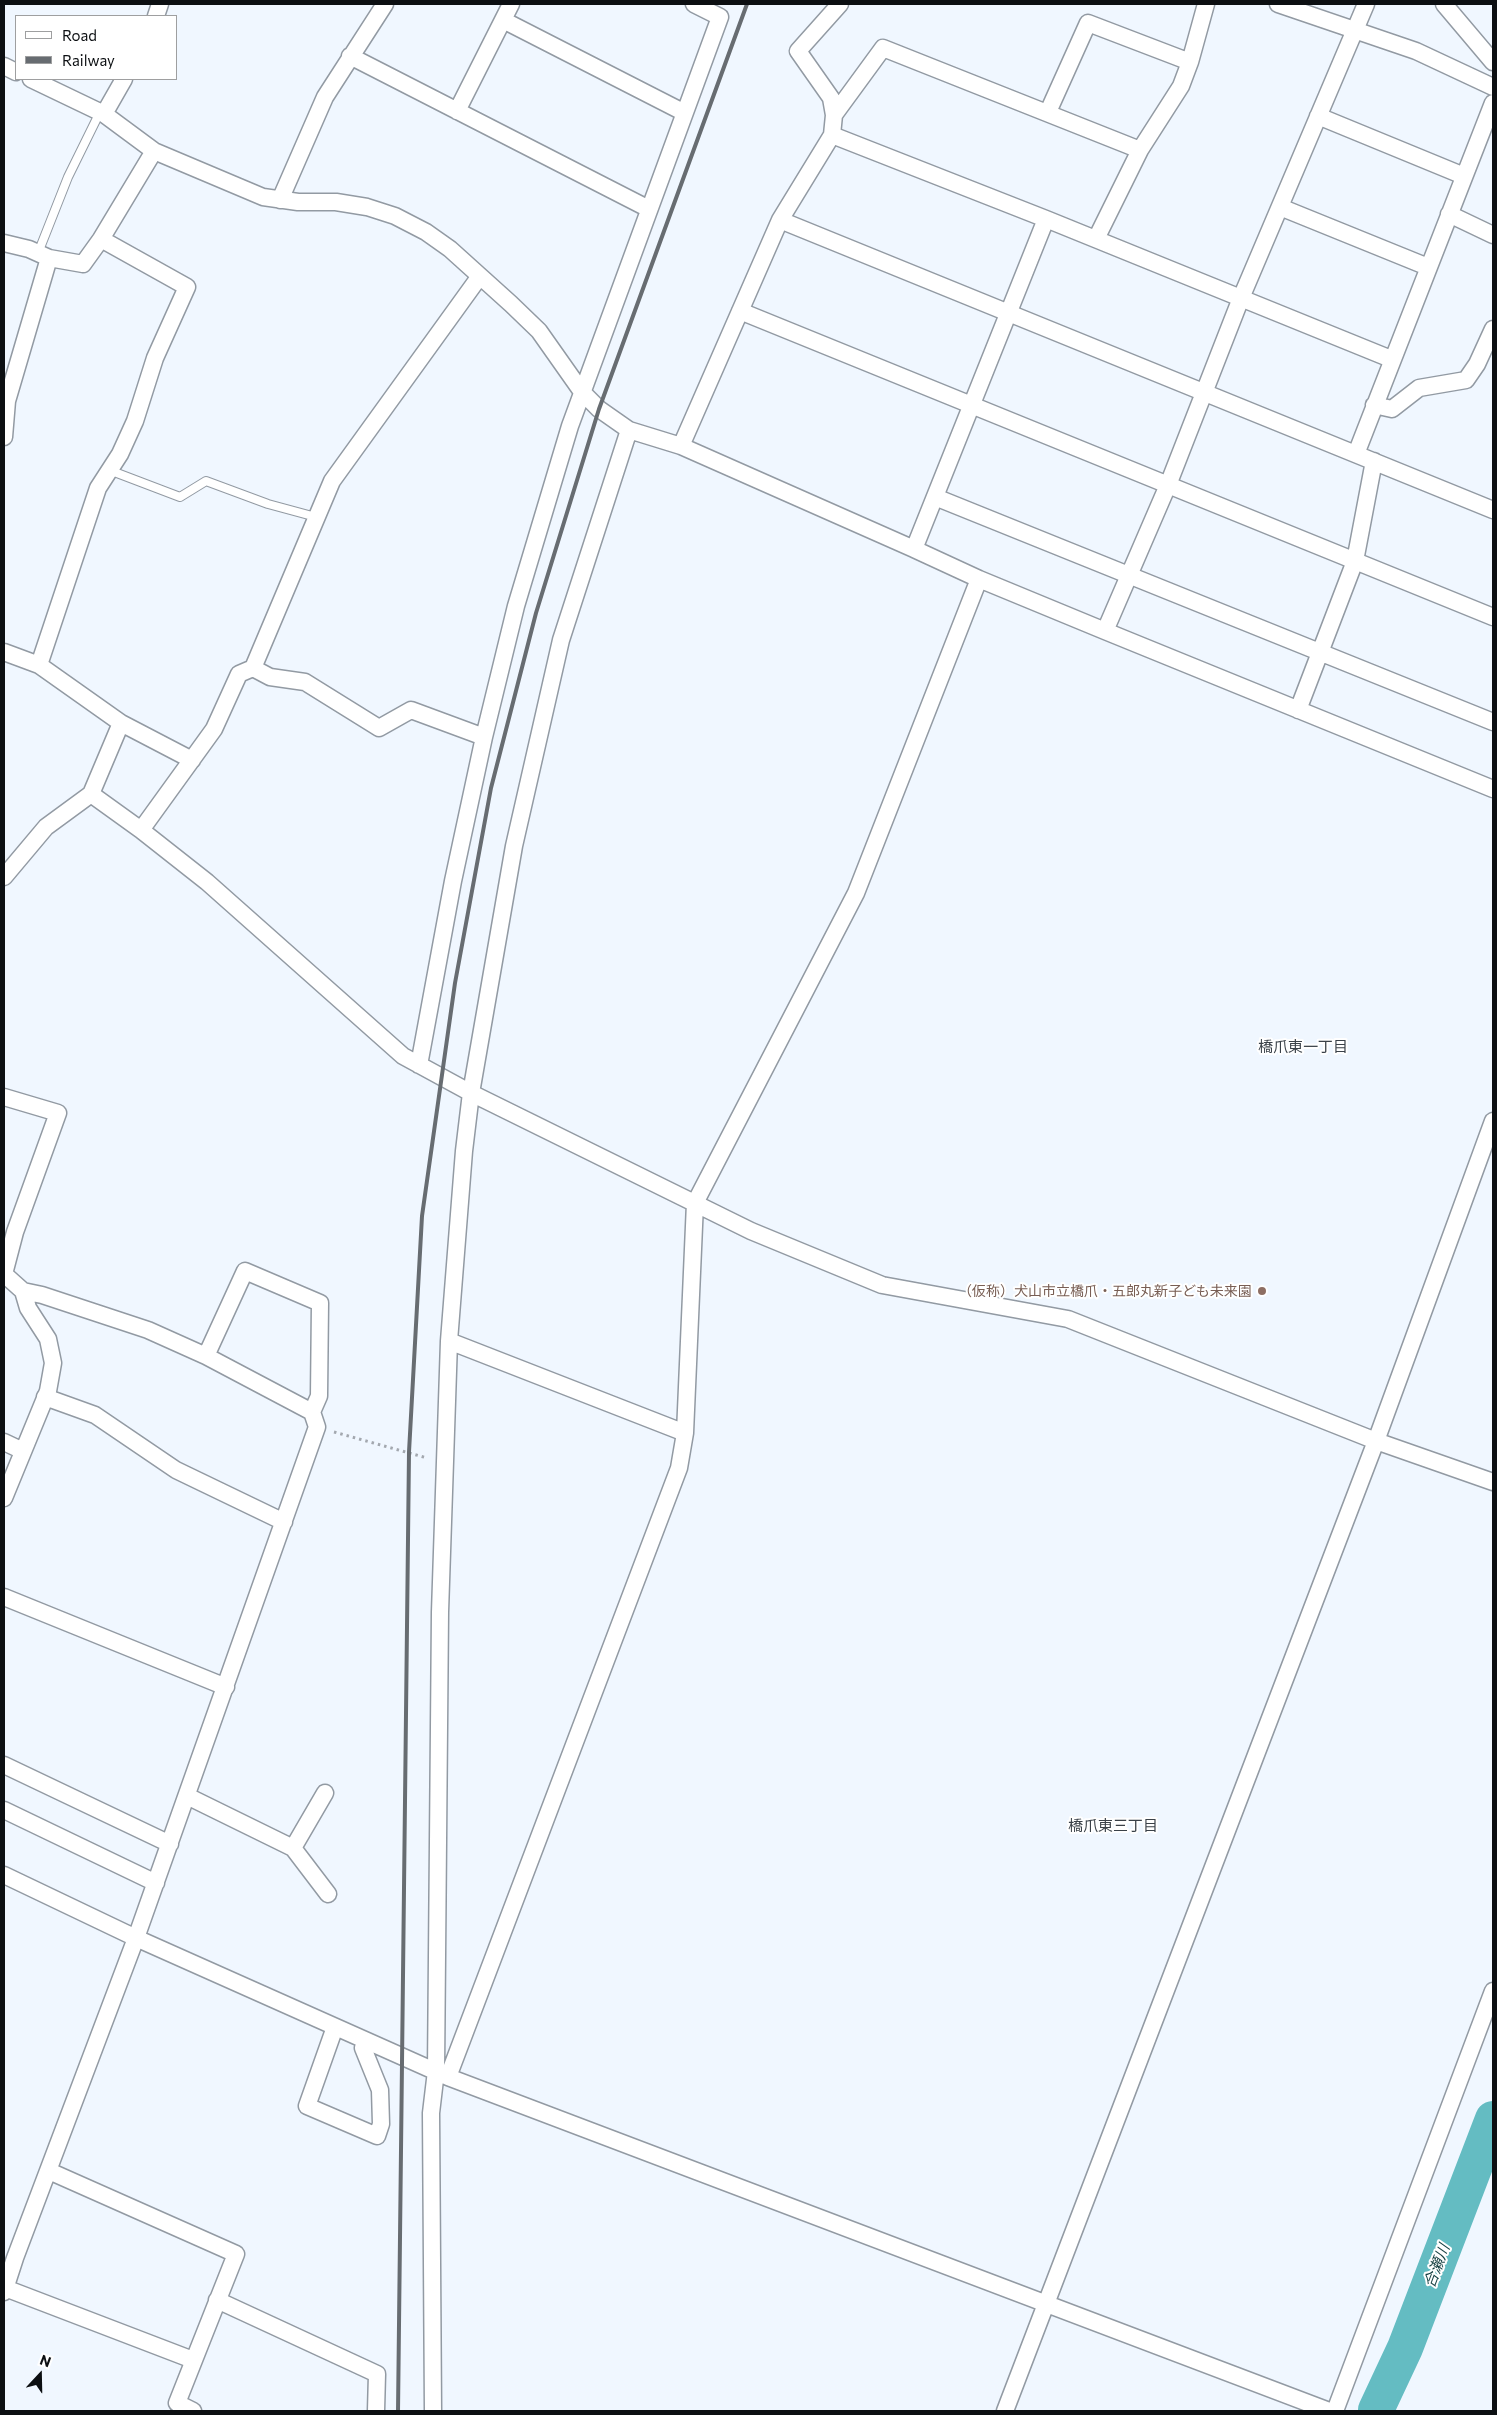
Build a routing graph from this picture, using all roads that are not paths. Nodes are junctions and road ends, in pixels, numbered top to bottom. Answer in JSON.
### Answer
{"nodes":[{"id":1,"x":385,"y":4,"type":"edge"},
{"id":2,"x":511,"y":4,"type":"edge"},
{"id":3,"x":694,"y":4,"type":"edge"},
{"id":4,"x":840,"y":4,"type":"edge"},
{"id":5,"x":1206,"y":4,"type":"edge"},
{"id":6,"x":1278,"y":4,"type":"edge"},
{"id":7,"x":1366,"y":4,"type":"edge"},
{"id":8,"x":1444,"y":4,"type":"edge"},
{"id":9,"x":722,"y":10,"type":"edge"},
{"id":10,"x":502,"y":20,"type":"junction"},
{"id":11,"x":1355,"y":31,"type":"junction"},
{"id":12,"x":350,"y":56,"type":"junction"},
{"id":13,"x":1190,"y":62,"type":"junction"},
{"id":14,"x":1493,"y":62,"type":"edge"},
{"id":15,"x":33,"y":80,"type":"edge"},
{"id":16,"x":123,"y":80,"type":"edge"},
{"id":17,"x":1493,"y":87,"type":"edge"},
{"id":18,"x":1493,"y":103,"type":"edge"},
{"id":19,"x":457,"y":111,"type":"junction"},
{"id":20,"x":683,"y":112,"type":"junction"},
{"id":21,"x":1048,"y":112,"type":"junction"},
{"id":22,"x":102,"y":113,"type":"junction"},
{"id":23,"x":834,"y":115,"type":"junction"},
{"id":24,"x":1318,"y":116,"type":"junction"},
{"id":25,"x":832,"y":136,"type":"junction"},
{"id":26,"x":1140,"y":150,"type":"junction"},
{"id":27,"x":154,"y":151,"type":"junction"},
{"id":28,"x":1464,"y":176,"type":"junction"},
{"id":29,"x":280,"y":200,"type":"junction"},
{"id":30,"x":1280,"y":207,"type":"junction"},
{"id":31,"x":649,"y":209,"type":"junction"},
{"id":32,"x":1449,"y":214,"type":"junction"},
{"id":33,"x":1046,"y":219,"type":"junction"},
{"id":34,"x":780,"y":220,"type":"junction"},
{"id":35,"x":1493,"y":235,"type":"edge"},
{"id":36,"x":1096,"y":239,"type":"junction"},
{"id":37,"x":101,"y":240,"type":"junction"},
{"id":38,"x":4,"y":243,"type":"edge"},
{"id":39,"x":43,"y":256,"type":"junction"},
{"id":40,"x":1428,"y":268,"type":"junction"},
{"id":41,"x":480,"y":276,"type":"junction"},
{"id":42,"x":1241,"y":298,"type":"junction"},
{"id":43,"x":740,"y":311,"type":"junction"},
{"id":44,"x":1010,"y":314,"type":"junction"},
{"id":45,"x":1493,"y":329,"type":"edge"},
{"id":46,"x":1391,"y":359,"type":"junction"},
{"id":47,"x":582,"y":392,"type":"junction"},
{"id":48,"x":1204,"y":392,"type":"junction"},
{"id":49,"x":1374,"y":405,"type":"junction"},
{"id":50,"x":973,"y":406,"type":"junction"},
{"id":51,"x":629,"y":430,"type":"junction"},
{"id":52,"x":4,"y":436,"type":"edge"},
{"id":53,"x":681,"y":446,"type":"junction"},
{"id":54,"x":1356,"y":454,"type":"junction"},
{"id":55,"x":1374,"y":461,"type":"junction"},
{"id":56,"x":109,"y":470,"type":"junction"},
{"id":57,"x":1168,"y":484,"type":"junction"},
{"id":58,"x":935,"y":497,"type":"junction"},
{"id":59,"x":1493,"y":510,"type":"edge"},
{"id":60,"x":316,"y":517,"type":"junction"},
{"id":61,"x":914,"y":549,"type":"junction"},
{"id":62,"x":1355,"y":561,"type":"junction"},
{"id":63,"x":1129,"y":576,"type":"junction"},
{"id":64,"x":979,"y":579,"type":"junction"},
{"id":65,"x":1493,"y":617,"type":"edge"},
{"id":66,"x":1105,"y":632,"type":"junction"},
{"id":67,"x":4,"y":652,"type":"edge"},
{"id":68,"x":1320,"y":652,"type":"junction"},
{"id":69,"x":40,"y":665,"type":"junction"},
{"id":70,"x":253,"y":668,"type":"junction"},
{"id":71,"x":1298,"y":710,"type":"junction"},
{"id":72,"x":1493,"y":722,"type":"edge"},
{"id":73,"x":121,"y":723,"type":"junction"},
{"id":74,"x":484,"y":737,"type":"junction"},
{"id":75,"x":192,"y":760,"type":"junction"},
{"id":76,"x":1493,"y":789,"type":"edge"},
{"id":77,"x":91,"y":794,"type":"junction"},
{"id":78,"x":141,"y":830,"type":"junction"},
{"id":79,"x":4,"y":877,"type":"edge"},
{"id":80,"x":419,"y":1065,"type":"junction"},
{"id":81,"x":471,"y":1093,"type":"junction"},
{"id":82,"x":4,"y":1097,"type":"edge"},
{"id":83,"x":1493,"y":1121,"type":"edge"},
{"id":84,"x":695,"y":1203,"type":"junction"},
{"id":85,"x":4,"y":1274,"type":"edge"},
{"id":86,"x":23,"y":1291,"type":"junction"},
{"id":87,"x":449,"y":1341,"type":"junction"},
{"id":88,"x":206,"y":1356,"type":"junction"},
{"id":89,"x":45,"y":1396,"type":"junction"},
{"id":90,"x":314,"y":1420,"type":"junction"},
{"id":91,"x":685,"y":1433,"type":"junction"},
{"id":92,"x":1376,"y":1441,"type":"junction"},
{"id":93,"x":4,"y":1442,"type":"edge"},
{"id":94,"x":23,"y":1451,"type":"junction"},
{"id":95,"x":1493,"y":1482,"type":"edge"},
{"id":96,"x":4,"y":1498,"type":"edge"},
{"id":97,"x":284,"y":1522,"type":"junction"},
{"id":98,"x":4,"y":1596,"type":"edge"},
{"id":99,"x":226,"y":1687,"type":"junction"},
{"id":100,"x":4,"y":1765,"type":"edge"},
{"id":101,"x":325,"y":1793,"type":"dead end"},
{"id":102,"x":187,"y":1796,"type":"junction"},
{"id":103,"x":4,"y":1810,"type":"edge"},
{"id":104,"x":170,"y":1844,"type":"junction"},
{"id":105,"x":292,"y":1848,"type":"junction"},
{"id":106,"x":4,"y":1875,"type":"edge"},
{"id":107,"x":156,"y":1883,"type":"junction"},
{"id":108,"x":328,"y":1894,"type":"dead end"},
{"id":109,"x":136,"y":1938,"type":"junction"},
{"id":110,"x":1493,"y":1991,"type":"edge"},
{"id":111,"x":335,"y":2027,"type":"junction"},
{"id":112,"x":365,"y":2040,"type":"junction"},
{"id":113,"x":442,"y":2074,"type":"junction"},
{"id":114,"x":49,"y":2171,"type":"junction"},
{"id":115,"x":4,"y":2290,"type":"edge"},
{"id":116,"x":218,"y":2300,"type":"junction"},
{"id":117,"x":1044,"y":2305,"type":"junction"},
{"id":118,"x":193,"y":2360,"type":"junction"},
{"id":119,"x":193,"y":2411,"type":"edge"},
{"id":120,"x":376,"y":2411,"type":"edge"},
{"id":121,"x":433,"y":2411,"type":"edge"},
{"id":122,"x":1004,"y":2411,"type":"edge"},
{"id":123,"x":1329,"y":2411,"type":"edge"},
{"id":124,"x":1334,"y":2411,"type":"edge"}],
"edges":[{"from":1,"to":12,"type":"street"},
{"from":2,"to":10,"type":"street"},
{"from":3,"to":9,"type":"street"},
{"from":4,"to":23,"type":"street"},
{"from":5,"to":13,"type":"street"},
{"from":6,"to":11,"type":"street"},
{"from":7,"to":11,"type":"street"},
{"from":8,"to":14,"type":"street"},
{"from":9,"to":20,"type":"street"},
{"from":10,"to":19,"type":"street"},
{"from":10,"to":20,"type":"street"},
{"from":11,"to":17,"type":"street"},
{"from":11,"to":24,"type":"street"},
{"from":12,"to":19,"type":"street"},
{"from":12,"to":29,"type":"street"},
{"from":13,"to":21,"type":"street"},
{"from":13,"to":26,"type":"street"},
{"from":15,"to":22,"type":"street"},
{"from":16,"to":22,"type":"street"},
{"from":18,"to":28,"type":"street"},
{"from":19,"to":31,"type":"street"},
{"from":20,"to":31,"type":"street"},
{"from":21,"to":23,"type":"street"},
{"from":21,"to":26,"type":"street"},
{"from":22,"to":27,"type":"street"},
{"from":22,"to":39,"type":"lane"},
{"from":23,"to":25,"type":"street"},
{"from":24,"to":28,"type":"street"},
{"from":24,"to":30,"type":"street"},
{"from":25,"to":33,"type":"street"},
{"from":25,"to":34,"type":"street"},
{"from":26,"to":36,"type":"street"},
{"from":27,"to":29,"type":"street"},
{"from":27,"to":37,"type":"street"},
{"from":28,"to":32,"type":"street"},
{"from":29,"to":41,"type":"street"},
{"from":30,"to":40,"type":"street"},
{"from":30,"to":42,"type":"street"},
{"from":31,"to":47,"type":"street"},
{"from":32,"to":35,"type":"street"},
{"from":32,"to":40,"type":"street"},
{"from":33,"to":36,"type":"street"},
{"from":33,"to":44,"type":"street"},
{"from":34,"to":43,"type":"street"},
{"from":34,"to":44,"type":"street"},
{"from":36,"to":42,"type":"street"},
{"from":37,"to":39,"type":"street"},
{"from":37,"to":56,"type":"street"},
{"from":38,"to":39,"type":"street"},
{"from":39,"to":52,"type":"street"},
{"from":40,"to":46,"type":"street"},
{"from":41,"to":47,"type":"street"},
{"from":41,"to":60,"type":"street"},
{"from":42,"to":46,"type":"street"},
{"from":42,"to":48,"type":"street"},
{"from":43,"to":50,"type":"street"},
{"from":43,"to":53,"type":"street"},
{"from":44,"to":48,"type":"street"},
{"from":44,"to":50,"type":"street"},
{"from":45,"to":49,"type":"street"},
{"from":46,"to":49,"type":"street"},
{"from":47,"to":51,"type":"street"},
{"from":47,"to":74,"type":"street"},
{"from":48,"to":54,"type":"street"},
{"from":48,"to":57,"type":"street"},
{"from":49,"to":54,"type":"street"},
{"from":50,"to":57,"type":"street"},
{"from":50,"to":58,"type":"street"},
{"from":51,"to":53,"type":"street"},
{"from":51,"to":81,"type":"street"},
{"from":53,"to":61,"type":"street"},
{"from":54,"to":55,"type":"street"},
{"from":55,"to":59,"type":"street"},
{"from":55,"to":62,"type":"street"},
{"from":56,"to":60,"type":"lane"},
{"from":56,"to":69,"type":"street"},
{"from":57,"to":62,"type":"street"},
{"from":57,"to":63,"type":"street"},
{"from":58,"to":61,"type":"street"},
{"from":58,"to":63,"type":"street"},
{"from":60,"to":70,"type":"street"},
{"from":61,"to":64,"type":"street"},
{"from":62,"to":65,"type":"street"},
{"from":62,"to":68,"type":"street"},
{"from":63,"to":66,"type":"street"},
{"from":63,"to":68,"type":"street"},
{"from":64,"to":66,"type":"street"},
{"from":64,"to":84,"type":"street"},
{"from":66,"to":71,"type":"street"},
{"from":67,"to":69,"type":"street"},
{"from":68,"to":71,"type":"street"},
{"from":68,"to":72,"type":"street"},
{"from":69,"to":73,"type":"street"},
{"from":70,"to":74,"type":"street"},
{"from":70,"to":75,"type":"street"},
{"from":71,"to":76,"type":"street"},
{"from":73,"to":75,"type":"street"},
{"from":73,"to":77,"type":"street"},
{"from":74,"to":80,"type":"street"},
{"from":75,"to":78,"type":"street"},
{"from":77,"to":78,"type":"street"},
{"from":77,"to":79,"type":"street"},
{"from":78,"to":80,"type":"street"},
{"from":80,"to":81,"type":"street"},
{"from":81,"to":84,"type":"street"},
{"from":81,"to":87,"type":"street"},
{"from":82,"to":85,"type":"street"},
{"from":83,"to":92,"type":"street"},
{"from":84,"to":91,"type":"street"},
{"from":84,"to":92,"type":"street"},
{"from":85,"to":86,"type":"street"},
{"from":86,"to":88,"type":"street"},
{"from":86,"to":89,"type":"street"},
{"from":87,"to":91,"type":"street"},
{"from":87,"to":113,"type":"street"},
{"from":88,"to":90,"type":"street"},
{"from":88,"to":90,"type":"street"},
{"from":89,"to":94,"type":"street"},
{"from":89,"to":97,"type":"street"},
{"from":90,"to":97,"type":"street"},
{"from":91,"to":113,"type":"street"},
{"from":92,"to":95,"type":"street"},
{"from":92,"to":117,"type":"street"},
{"from":93,"to":94,"type":"street"},
{"from":94,"to":96,"type":"street"},
{"from":97,"to":99,"type":"street"},
{"from":98,"to":99,"type":"street"},
{"from":99,"to":102,"type":"street"},
{"from":100,"to":104,"type":"street"},
{"from":101,"to":105,"type":"street"},
{"from":102,"to":104,"type":"street"},
{"from":102,"to":105,"type":"street"},
{"from":103,"to":107,"type":"street"},
{"from":104,"to":107,"type":"street"},
{"from":105,"to":108,"type":"street"},
{"from":106,"to":109,"type":"street"},
{"from":107,"to":109,"type":"street"},
{"from":109,"to":111,"type":"street"},
{"from":109,"to":114,"type":"street"},
{"from":110,"to":124,"type":"street"},
{"from":111,"to":112,"type":"street"},
{"from":111,"to":112,"type":"street"},
{"from":112,"to":113,"type":"street"},
{"from":113,"to":117,"type":"street"},
{"from":113,"to":121,"type":"street"},
{"from":114,"to":115,"type":"street"},
{"from":114,"to":116,"type":"street"},
{"from":115,"to":118,"type":"street"},
{"from":116,"to":118,"type":"street"},
{"from":116,"to":120,"type":"street"},
{"from":117,"to":122,"type":"street"},
{"from":117,"to":123,"type":"street"},
{"from":118,"to":119,"type":"street"}]}
